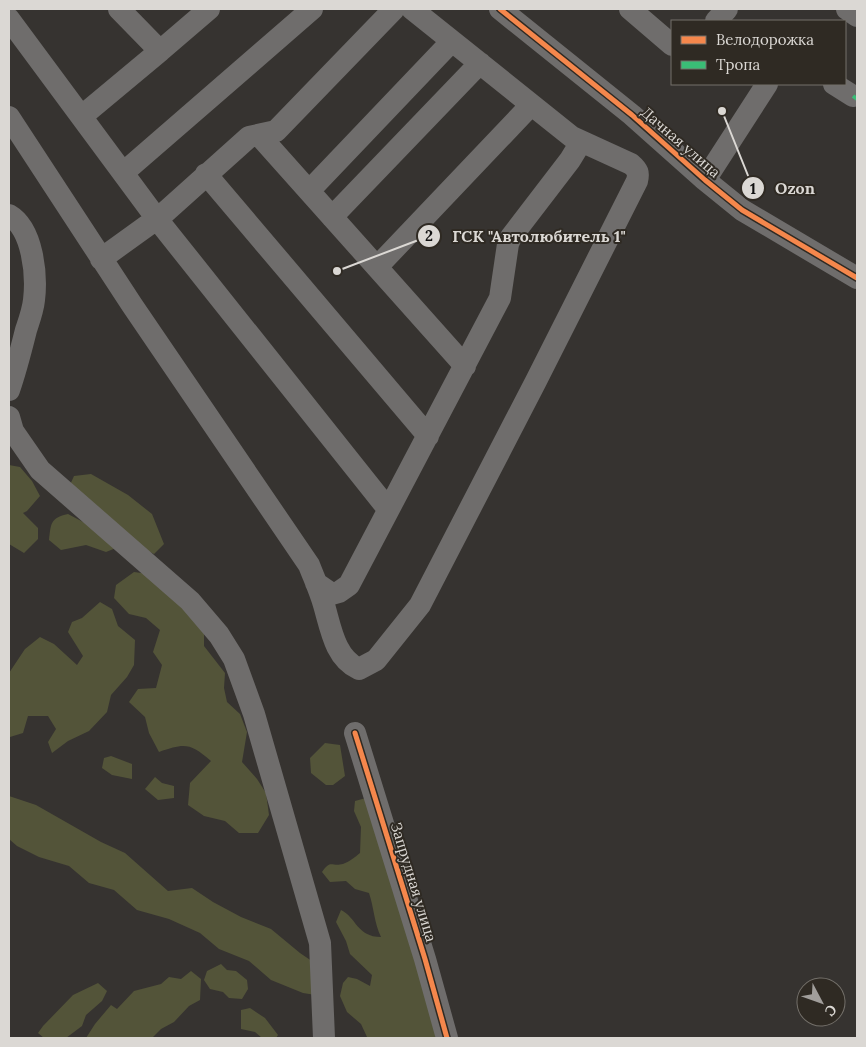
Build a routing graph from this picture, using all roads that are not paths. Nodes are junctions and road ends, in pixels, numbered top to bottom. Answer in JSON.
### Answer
{"nodes":[{"id":1,"x":119,"y":9,"type":"edge"},
{"id":2,"x":209,"y":9,"type":"edge"},
{"id":3,"x":312,"y":9,"type":"edge"},
{"id":4,"x":394,"y":9,"type":"edge"},
{"id":5,"x":412,"y":9,"type":"edge"},
{"id":6,"x":500,"y":9,"type":"edge"},
{"id":7,"x":630,"y":9,"type":"edge"},
{"id":8,"x":727,"y":9,"type":"edge"},
{"id":9,"x":847,"y":9,"type":"edge"},
{"id":10,"x":857,"y":16,"type":"edge"},
{"id":11,"x":9,"y":18,"type":"edge"},
{"id":12,"x":717,"y":20,"type":"edge"},
{"id":13,"x":452,"y":41,"type":"junction"},
{"id":14,"x":671,"y":44,"type":"edge"},
{"id":15,"x":160,"y":51,"type":"junction"},
{"id":16,"x":480,"y":63,"type":"junction"},
{"id":17,"x":766,"y":85,"type":"edge"},
{"id":18,"x":531,"y":105,"type":"junction"},
{"id":19,"x":82,"y":116,"type":"junction"},
{"id":20,"x":9,"y":117,"type":"edge"},
{"id":21,"x":259,"y":135,"type":"junction"},
{"id":22,"x":581,"y":142,"type":"junction"},
{"id":23,"x":123,"y":173,"type":"junction"},
{"id":24,"x":206,"y":174,"type":"junction"},
{"id":25,"x":705,"y":180,"type":"junction"},
{"id":26,"x":309,"y":192,"type":"junction"},
{"id":27,"x":9,"y":215,"type":"edge"},
{"id":28,"x":332,"y":217,"type":"junction"},
{"id":29,"x":156,"y":219,"type":"junction"},
{"id":30,"x":101,"y":259,"type":"junction"},
{"id":31,"x":377,"y":267,"type":"junction"},
{"id":32,"x":857,"y":278,"type":"edge"},
{"id":33,"x":465,"y":366,"type":"junction"},
{"id":34,"x":9,"y":390,"type":"edge"},
{"id":35,"x":9,"y":417,"type":"edge"},
{"id":36,"x":428,"y":436,"type":"junction"},
{"id":37,"x":388,"y":508,"type":"junction"},
{"id":38,"x":316,"y":583,"type":"junction"},
{"id":39,"x":355,"y":733,"type":"dead end"},
{"id":40,"x":324,"y":1038,"type":"edge"},
{"id":41,"x":447,"y":1038,"type":"edge"}],
"edges":[{"from":1,"to":15,"type":"street"},
{"from":2,"to":15,"type":"street"},
{"from":3,"to":23,"type":"street"},
{"from":4,"to":21,"type":"street"},
{"from":5,"to":13,"type":"street"},
{"from":6,"to":25,"type":"street","name":"Дачная улица"},
{"from":7,"to":14,"type":"street"},
{"from":8,"to":12,"type":"street"},
{"from":9,"to":10,"type":"street"},
{"from":11,"to":19,"type":"street"},
{"from":13,"to":16,"type":"street"},
{"from":13,"to":26,"type":"street"},
{"from":15,"to":19,"type":"street"},
{"from":16,"to":18,"type":"street"},
{"from":16,"to":28,"type":"street"},
{"from":17,"to":25,"type":"street"},
{"from":18,"to":22,"type":"street"},
{"from":18,"to":31,"type":"street"},
{"from":19,"to":23,"type":"street"},
{"from":20,"to":30,"type":"street"},
{"from":21,"to":24,"type":"street"},
{"from":21,"to":26,"type":"street"},
{"from":22,"to":33,"type":"street"},
{"from":22,"to":38,"type":"street"},
{"from":23,"to":29,"type":"street"},
{"from":24,"to":29,"type":"street"},
{"from":24,"to":36,"type":"street"},
{"from":25,"to":32,"type":"street","name":"Дачная улица"},
{"from":26,"to":28,"type":"street"},
{"from":27,"to":34,"type":"street"},
{"from":28,"to":31,"type":"street"},
{"from":29,"to":30,"type":"street"},
{"from":29,"to":37,"type":"street"},
{"from":30,"to":38,"type":"street"},
{"from":31,"to":33,"type":"street"},
{"from":33,"to":36,"type":"street"},
{"from":35,"to":40,"type":"street"},
{"from":36,"to":37,"type":"street"},
{"from":37,"to":38,"type":"street"},
{"from":39,"to":41,"type":"street","name":"Запрудная улица"}]}
